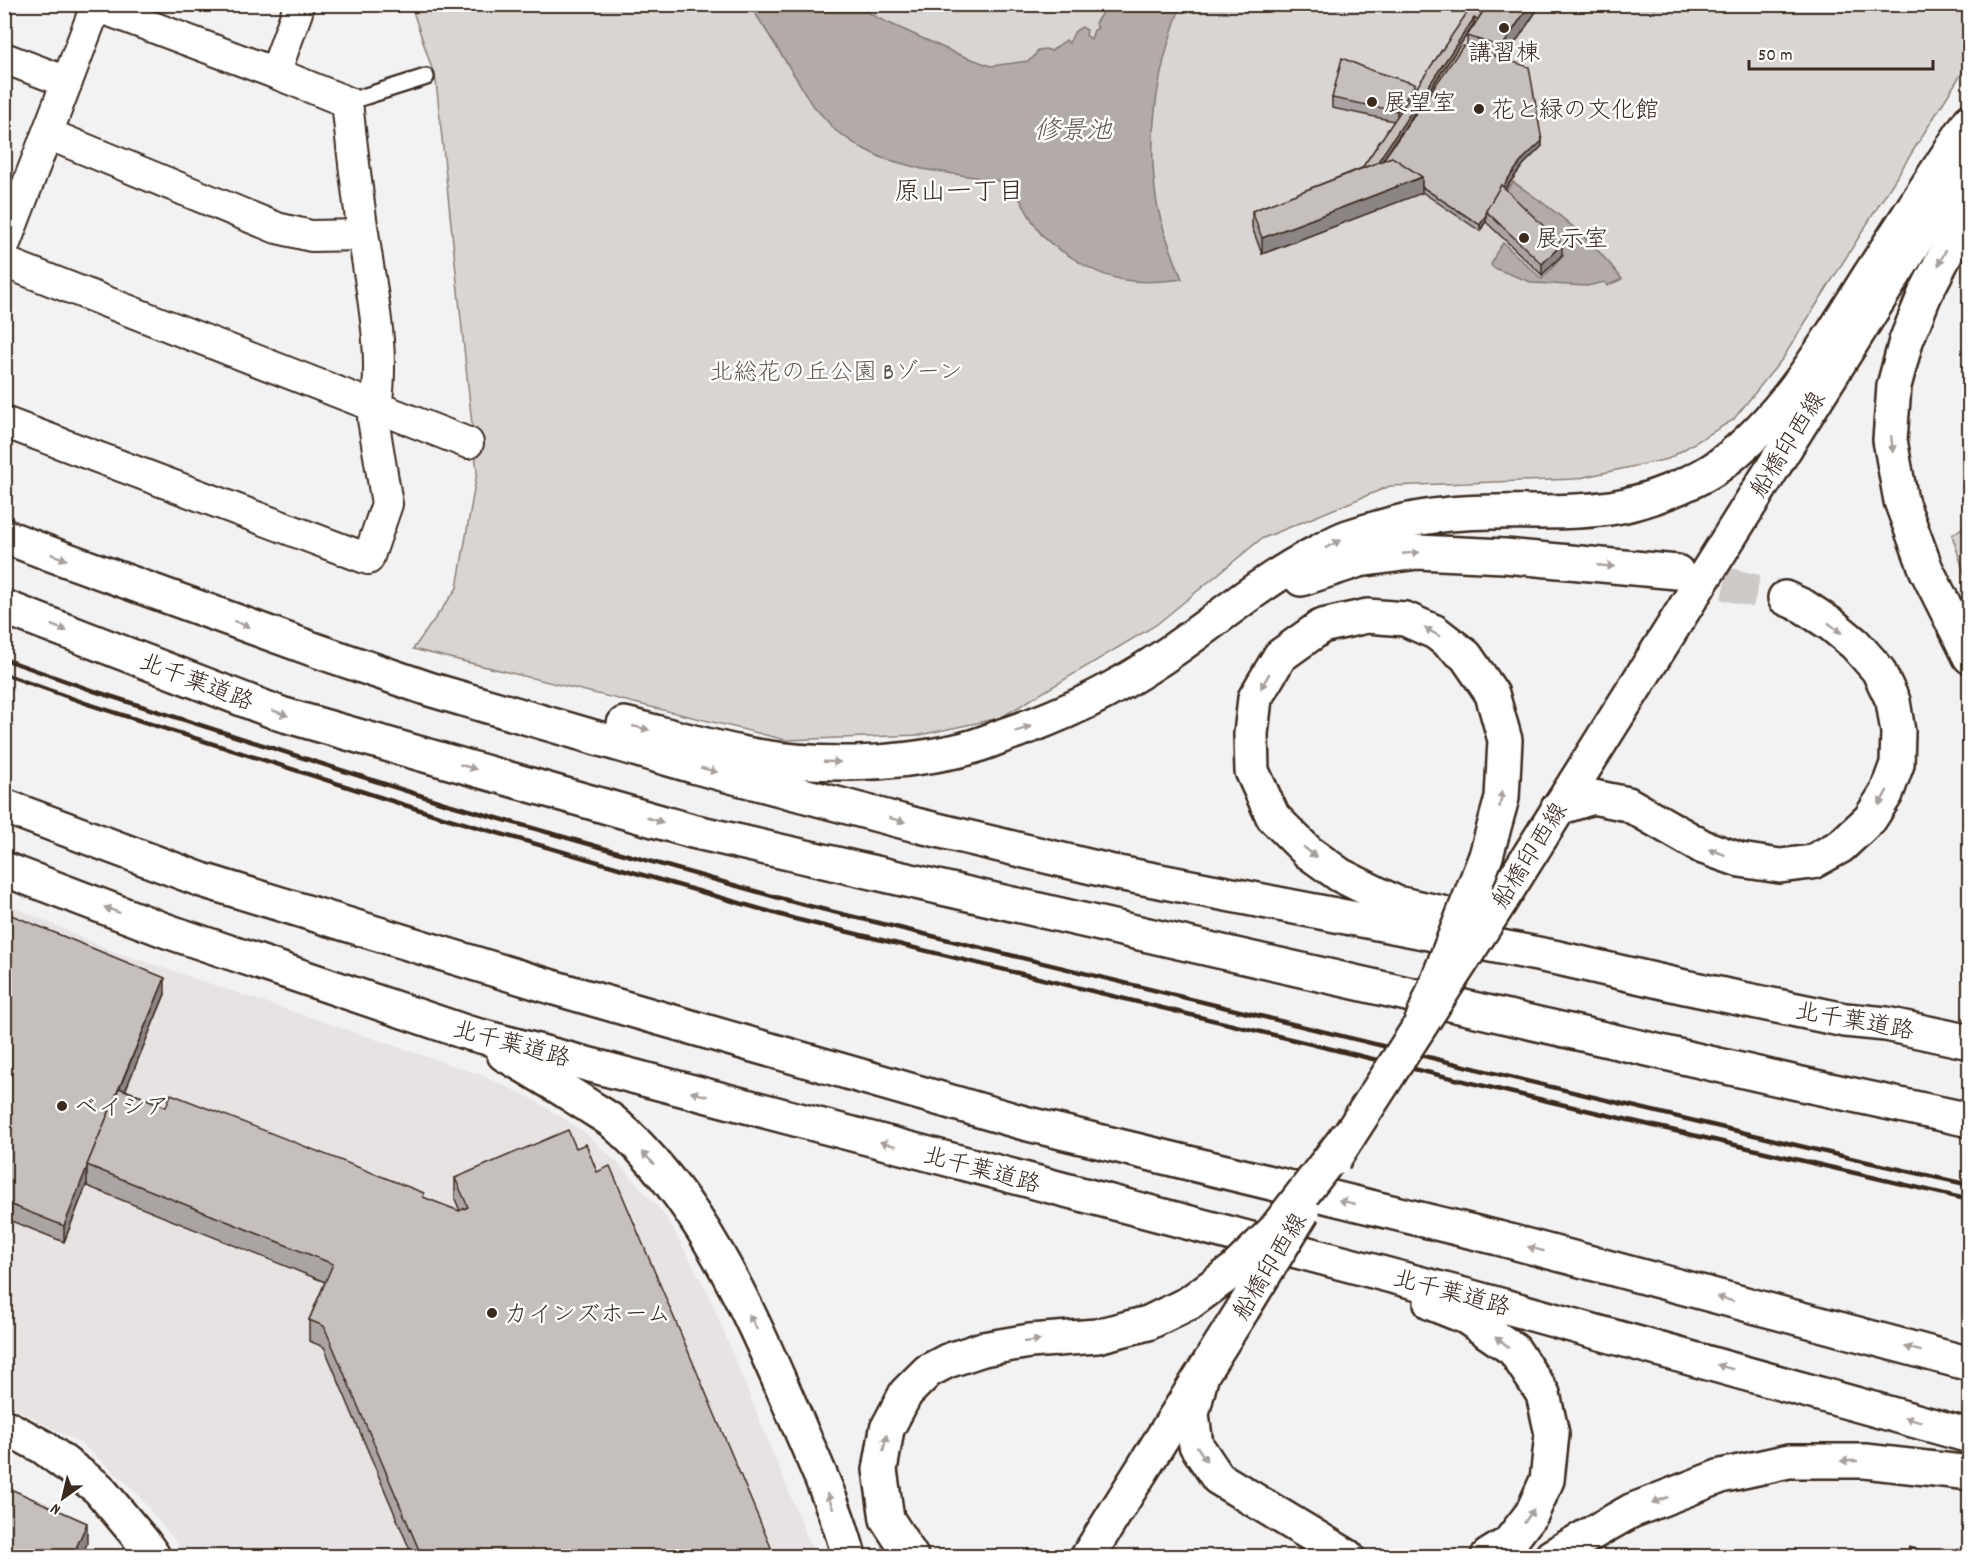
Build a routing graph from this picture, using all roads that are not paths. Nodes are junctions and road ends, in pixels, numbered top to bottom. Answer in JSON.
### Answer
{"nodes":[{"id":1,"x":297,"y":4,"type":"edge"},
{"id":2,"x":94,"y":5,"type":"edge"},
{"id":3,"x":4,"y":58,"type":"edge"},
{"id":4,"x":275,"y":74,"type":"junction"},
{"id":5,"x":426,"y":77,"type":"dead end"},
{"id":6,"x":68,"y":82,"type":"junction"},
{"id":7,"x":347,"y":102,"type":"junction"},
{"id":8,"x":1970,"y":121,"type":"edge"},
{"id":9,"x":48,"y":134,"type":"junction"},
{"id":10,"x":1970,"y":153,"type":"edge"},
{"id":11,"x":1970,"y":207,"type":"edge"},
{"id":12,"x":363,"y":235,"type":"junction"},
{"id":13,"x":4,"y":246,"type":"edge"},
{"id":14,"x":4,"y":262,"type":"edge"},
{"id":15,"x":376,"y":407,"type":"junction"},
{"id":16,"x":4,"y":422,"type":"edge"},
{"id":17,"x":468,"y":443,"type":"dead end"},
{"id":18,"x":4,"y":536,"type":"edge"},
{"id":19,"x":1677,"y":572,"type":"tunnel mouth"},
{"id":20,"x":1785,"y":598,"type":"tunnel mouth"},
{"id":21,"x":4,"y":606,"type":"edge"},
{"id":22,"x":1201,"y":632,"type":"junction"},
{"id":23,"x":318,"y":651,"type":"junction"},
{"id":24,"x":1970,"y":657,"type":"edge"},
{"id":25,"x":4,"y":806,"type":"edge"},
{"id":26,"x":1558,"y":808,"type":"junction"},
{"id":27,"x":4,"y":869,"type":"edge"},
{"id":28,"x":1422,"y":1021,"type":"junction"},
{"id":29,"x":1886,"y":1024,"type":"junction"},
{"id":30,"x":465,"y":1032,"type":"junction"},
{"id":31,"x":1970,"y":1042,"type":"edge"},
{"id":32,"x":1970,"y":1120,"type":"edge"},
{"id":33,"x":1348,"y":1135,"type":"junction"},
{"id":34,"x":1005,"y":1175,"type":"junction"},
{"id":35,"x":1970,"y":1364,"type":"edge"},
{"id":36,"x":1201,"y":1378,"type":"junction"},
{"id":37,"x":4,"y":1426,"type":"edge"},
{"id":38,"x":1970,"y":1436,"type":"edge"},
{"id":39,"x":1970,"y":1473,"type":"edge"},
{"id":40,"x":153,"y":1557,"type":"edge"},
{"id":41,"x":849,"y":1557,"type":"edge"},
{"id":42,"x":911,"y":1557,"type":"edge"},
{"id":43,"x":1088,"y":1557,"type":"edge"},
{"id":44,"x":1347,"y":1557,"type":"edge"},
{"id":45,"x":1488,"y":1557,"type":"edge"},
{"id":46,"x":1552,"y":1557,"type":"edge"}],
"edges":[{"from":1,"to":4,"type":"street"},
{"from":2,"to":4,"type":"street"},
{"from":2,"to":6,"type":"street"},
{"from":3,"to":6,"type":"street"},
{"from":4,"to":7,"type":"street"},
{"from":5,"to":7,"type":"lane"},
{"from":6,"to":9,"type":"street"},
{"from":7,"to":12,"type":"street"},
{"from":22,"to":8,"type":"main road","one_way":true},
{"from":9,"to":12,"type":"street"},
{"from":9,"to":13,"type":"street"},
{"from":10,"to":26,"type":"main road","name":"船橋印西線"},
{"from":11,"to":24,"type":"main road","one_way":true},
{"from":12,"to":15,"type":"street"},
{"from":14,"to":15,"type":"street"},
{"from":15,"to":16,"type":"street"},
{"from":15,"to":17,"type":"street"},
{"from":18,"to":23,"type":"main road","name":"北千葉道路","one_way":true},
{"from":22,"to":19,"type":"main road","one_way":true},
{"from":20,"to":26,"type":"main road","one_way":true},
{"from":21,"to":32,"type":"main road","name":"北千葉道路","one_way":true},
{"from":23,"to":22,"type":"main road","one_way":true},
{"from":23,"to":29,"type":"main road","name":"北千葉道路","one_way":true},
{"from":35,"to":25,"type":"main road","one_way":true},
{"from":26,"to":28,"type":"main road","name":"船橋印西線","bridge":true},
{"from":30,"to":27,"type":"main road","name":"北千葉道路","one_way":true},
{"from":28,"to":29,"type":"main road","one_way":true,"bridge":true},
{"from":28,"to":33,"type":"main road","name":"船橋印西線","bridge":true},
{"from":29,"to":31,"type":"main road","name":"北千葉道路"},
{"from":34,"to":30,"type":"main road","name":"北千葉道路","one_way":true},
{"from":41,"to":30,"type":"main road","one_way":true},
{"from":33,"to":36,"type":"main road","name":"船橋印西線","bridge":true},
{"from":42,"to":33,"type":"main road","one_way":true,"bridge":true},
{"from":38,"to":34,"type":"main road","name":"北千葉道路","one_way":true},
{"from":45,"to":34,"type":"main road","one_way":true},
{"from":36,"to":43,"type":"main road","name":"船橋印西線"},
{"from":36,"to":44,"type":"main road","one_way":true},
{"from":37,"to":40,"type":"main road"},
{"from":39,"to":46,"type":"main road","one_way":true}]}
